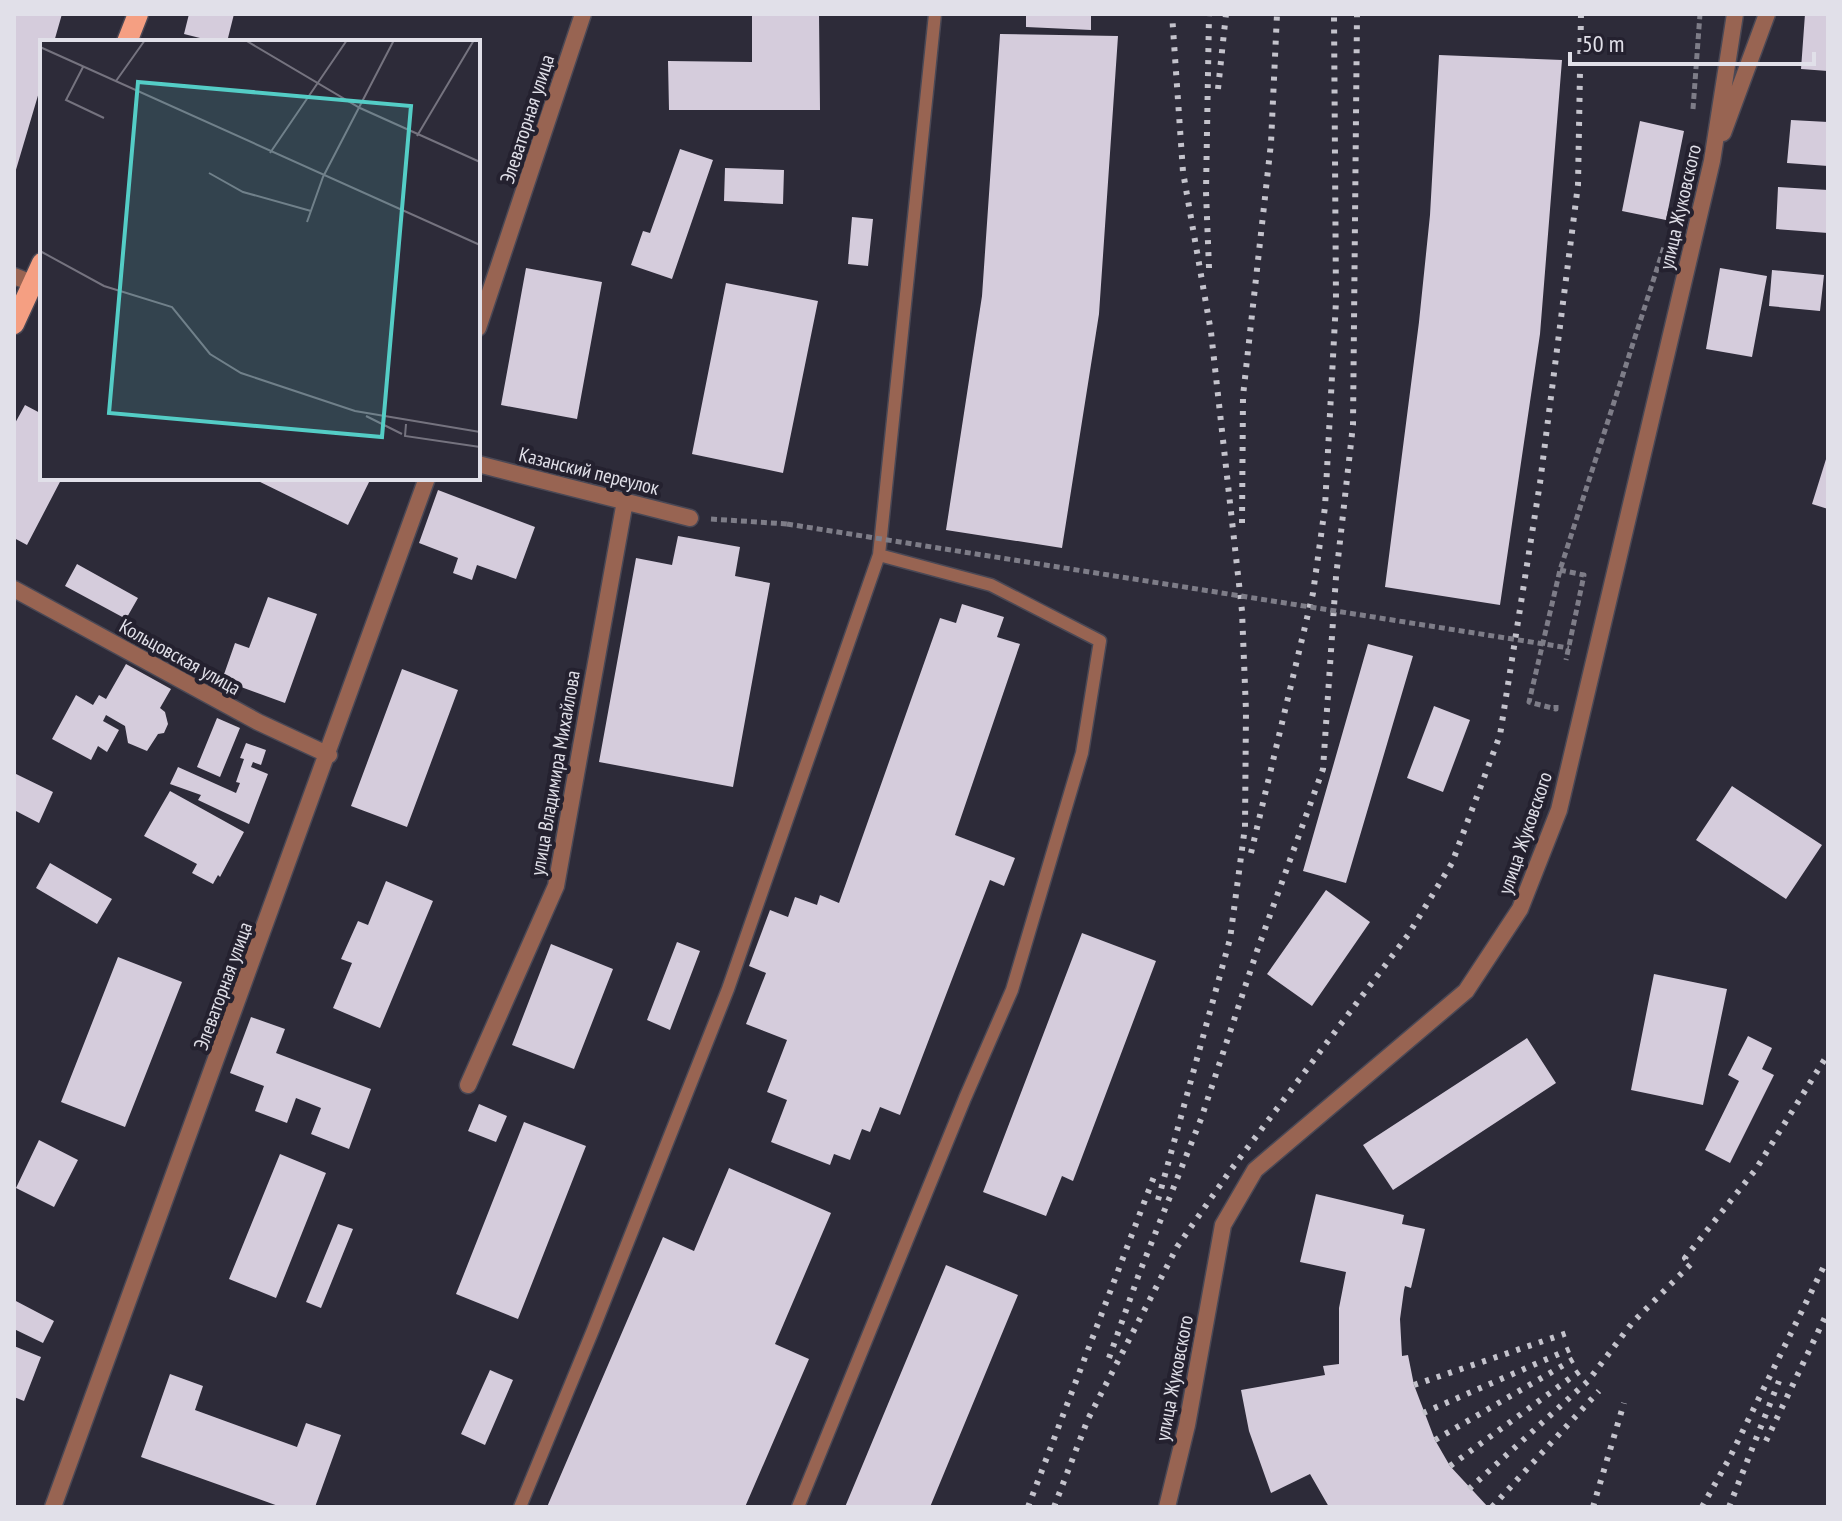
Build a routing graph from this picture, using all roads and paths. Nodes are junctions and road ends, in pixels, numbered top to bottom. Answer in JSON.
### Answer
{"nodes":[{"id":1,"x":138,"y":14,"type":"edge"},
{"id":2,"x":583,"y":14,"type":"edge"},
{"id":3,"x":935,"y":14,"type":"edge"},
{"id":4,"x":1700,"y":14,"type":"edge"},
{"id":5,"x":1735,"y":14,"type":"edge"},
{"id":6,"x":1767,"y":14,"type":"edge"},
{"id":7,"x":128,"y":40,"type":"edge"},
{"id":8,"x":1692,"y":116,"type":"dead end"},
{"id":9,"x":1712,"y":161,"type":"junction"},
{"id":10,"x":1669,"y":229,"type":"dead end"},
{"id":11,"x":14,"y":276,"type":"edge"},
{"id":12,"x":38,"y":286,"type":"edge"},
{"id":13,"x":480,"y":322,"type":"edge"},
{"id":14,"x":14,"y":324,"type":"edge"},
{"id":15,"x":480,"y":465,"type":"edge"},
{"id":16,"x":426,"y":480,"type":"edge"},
{"id":17,"x":625,"y":501,"type":"junction"},
{"id":18,"x":690,"y":518,"type":"joint"},
{"id":19,"x":879,"y":555,"type":"junction"},
{"id":20,"x":1560,"y":570,"type":"junction"},
{"id":21,"x":14,"y":589,"type":"edge"},
{"id":22,"x":1569,"y":648,"type":"junction"},
{"id":23,"x":1565,"y":663,"type":"dead end"},
{"id":24,"x":1559,"y":694,"type":"dead end"},
{"id":25,"x":329,"y":755,"type":"junction"},
{"id":26,"x":468,"y":1085,"type":"dead end"},
{"id":27,"x":53,"y":1507,"type":"edge"},
{"id":28,"x":520,"y":1507,"type":"edge"},
{"id":29,"x":798,"y":1507,"type":"edge"},
{"id":30,"x":1167,"y":1507,"type":"edge"}],
"edges":[{"from":1,"to":7,"type":"main road"},
{"from":2,"to":13,"type":"street","name":"Элеваторная улица"},
{"from":3,"to":19,"type":"lane"},
{"from":4,"to":8,"type":"path"},
{"from":5,"to":9,"type":"street","name":"улица Жуковского"},
{"from":6,"to":9,"type":"street"},
{"from":9,"to":30,"type":"street","name":"улица Жуковского"},
{"from":10,"to":20,"type":"path"},
{"from":11,"to":12,"type":"street"},
{"from":12,"to":14,"type":"main road"},
{"from":15,"to":17,"type":"street","name":"Казанский переулок"},
{"from":16,"to":25,"type":"street","name":"Элеваторная улица"},
{"from":17,"to":18,"type":"street","name":"Казанский переулок"},
{"from":17,"to":26,"type":"street","name":"улица Владимира Михайлова"},
{"from":18,"to":22,"type":"path","bridge":true},
{"from":19,"to":28,"type":"lane"},
{"from":19,"to":29,"type":"lane"},
{"from":20,"to":22,"type":"path"},
{"from":20,"to":24,"type":"path"},
{"from":21,"to":25,"type":"street","name":"Кольцовская улица"},
{"from":22,"to":23,"type":"path"},
{"from":25,"to":27,"type":"street","name":"Элеваторная улица"}]}
